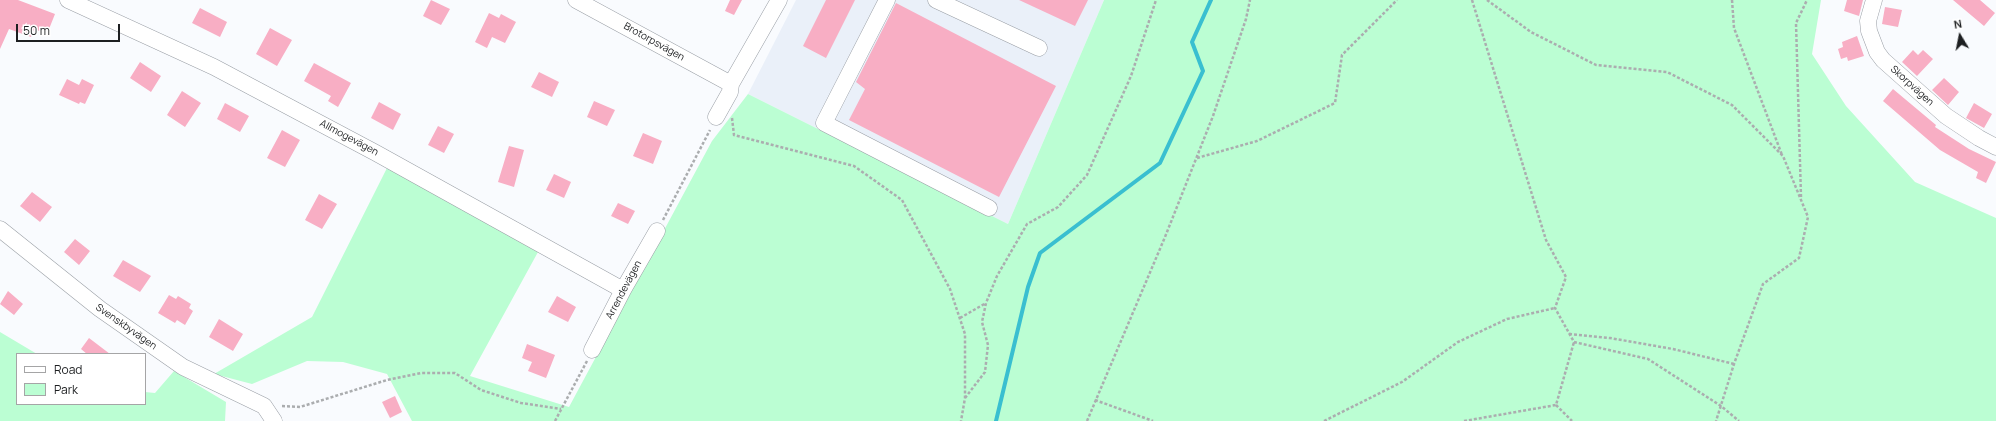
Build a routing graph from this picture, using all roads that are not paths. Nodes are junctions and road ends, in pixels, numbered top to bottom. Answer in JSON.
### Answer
{"nodes":[{"id":1,"x":68,"y":0,"type":"edge"},
{"id":2,"x":576,"y":0,"type":"edge"},
{"id":3,"x":779,"y":0,"type":"edge"},
{"id":4,"x":887,"y":0,"type":"edge"},
{"id":5,"x":936,"y":0,"type":"edge"},
{"id":6,"x":1874,"y":0,"type":"edge"},
{"id":7,"x":1039,"y":48,"type":"dead end"},
{"id":8,"x":731,"y":88,"type":"junction"},
{"id":9,"x":716,"y":117,"type":"road end"},
{"id":10,"x":1996,"y":146,"type":"edge"},
{"id":11,"x":989,"y":208,"type":"dead end"},
{"id":12,"x":0,"y":229,"type":"edge"},
{"id":13,"x":657,"y":231,"type":"road end"},
{"id":14,"x":623,"y":290,"type":"junction"},
{"id":15,"x":592,"y":350,"type":"road end"},
{"id":16,"x":274,"y":421,"type":"edge"}],
"edges":[{"from":1,"to":14,"type":"street","name":"Allmogevägen"},
{"from":2,"to":8,"type":"street","name":"Brotorpsvägen"},
{"from":3,"to":8,"type":"street"},
{"from":4,"to":11,"type":"street"},
{"from":5,"to":7,"type":"street"},
{"from":6,"to":10,"type":"street","name":"Skorpvägen"},
{"from":8,"to":9,"type":"street"},
{"from":12,"to":16,"type":"street","name":"Svenskbyvägen"},
{"from":13,"to":14,"type":"street","name":"Arrendevägen"},
{"from":14,"to":15,"type":"street","name":"Arrendevägen"}]}
